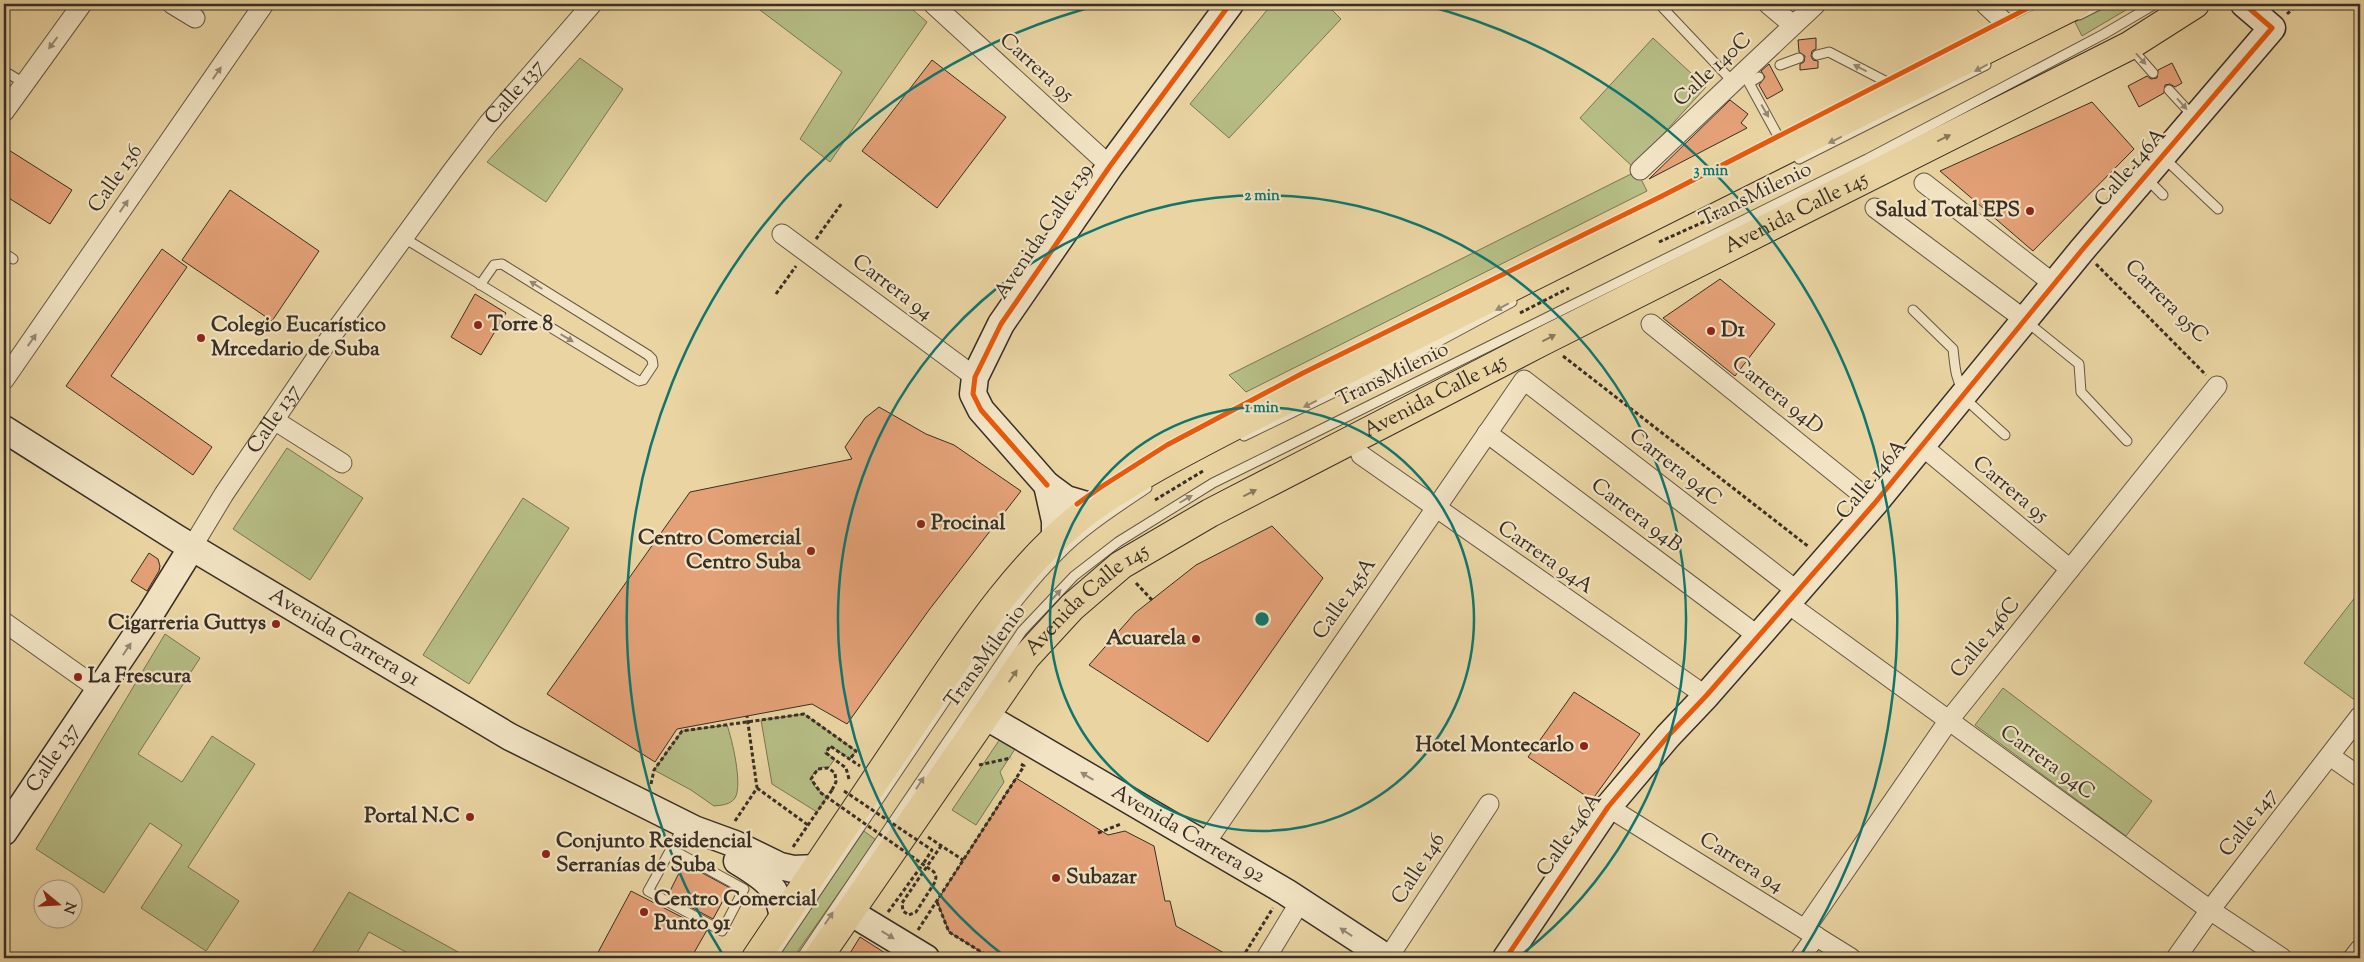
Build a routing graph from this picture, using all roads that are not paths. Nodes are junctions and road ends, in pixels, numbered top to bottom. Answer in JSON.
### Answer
{"nodes":[{"id":1,"x":82,"y":4,"type":"edge"},
{"id":2,"x":172,"y":4,"type":"edge"},
{"id":3,"x":264,"y":4,"type":"edge"},
{"id":4,"x":592,"y":4,"type":"edge"},
{"id":5,"x":933,"y":4,"type":"edge"},
{"id":6,"x":1230,"y":4,"type":"edge"},
{"id":7,"x":1667,"y":4,"type":"edge"},
{"id":8,"x":1768,"y":4,"type":"edge"},
{"id":9,"x":1816,"y":4,"type":"edge"},
{"id":10,"x":1985,"y":4,"type":"edge"},
{"id":11,"x":2101,"y":4,"type":"edge"},
{"id":12,"x":2155,"y":4,"type":"edge"},
{"id":13,"x":2195,"y":4,"type":"edge"},
{"id":14,"x":2244,"y":4,"type":"edge"},
{"id":15,"x":2074,"y":12,"type":"edge"},
{"id":16,"x":195,"y":18,"type":"dead end"},
{"id":17,"x":1793,"y":25,"type":"junction"},
{"id":18,"x":2017,"y":34,"type":"junction"},
{"id":19,"x":2129,"y":46,"type":"junction"},
{"id":20,"x":1817,"y":55,"type":"dead end"},
{"id":21,"x":1799,"y":58,"type":"dead end"},
{"id":22,"x":1995,"y":60,"type":"dead end"},
{"id":23,"x":1780,"y":65,"type":"dead end"},
{"id":24,"x":4,"y":71,"type":"edge"},
{"id":25,"x":2153,"y":73,"type":"dead end"},
{"id":26,"x":1759,"y":77,"type":"dead end"},
{"id":27,"x":1734,"y":82,"type":"junction"},
{"id":28,"x":24,"y":83,"type":"junction"},
{"id":29,"x":2169,"y":90,"type":"dead end"},
{"id":30,"x":1900,"y":93,"type":"junction"},
{"id":31,"x":4,"y":112,"type":"edge"},
{"id":32,"x":2195,"y":118,"type":"junction"},
{"id":33,"x":1789,"y":156,"type":"junction"},
{"id":34,"x":2162,"y":156,"type":"junction"},
{"id":35,"x":1110,"y":166,"type":"junction"},
{"id":36,"x":1640,"y":170,"type":"dead end"},
{"id":37,"x":2145,"y":177,"type":"junction"},
{"id":38,"x":1924,"y":183,"type":"dead end"},
{"id":39,"x":2163,"y":195,"type":"dead end"},
{"id":40,"x":1875,"y":208,"type":"dead end"},
{"id":41,"x":2218,"y":209,"type":"dead end"},
{"id":42,"x":782,"y":234,"type":"dead end"},
{"id":43,"x":404,"y":238,"type":"junction"},
{"id":44,"x":4,"y":253,"type":"edge"},
{"id":45,"x":13,"y":259,"type":"dead end"},
{"id":46,"x":2054,"y":284,"type":"junction"},
{"id":47,"x":480,"y":285,"type":"junction"},
{"id":48,"x":1518,"y":299,"type":"dead end"},
{"id":49,"x":1913,"y":310,"type":"dead end"},
{"id":50,"x":2025,"y":320,"type":"junction"},
{"id":51,"x":1651,"y":324,"type":"dead end"},
{"id":52,"x":974,"y":377,"type":"junction"},
{"id":53,"x":4,"y":380,"type":"edge"},
{"id":54,"x":1524,"y":380,"type":"joint"},
{"id":55,"x":2217,"y":386,"type":"road end"},
{"id":56,"x":1962,"y":396,"type":"junction"},
{"id":57,"x":274,"y":420,"type":"junction"},
{"id":58,"x":4,"y":429,"type":"edge"},
{"id":59,"x":1487,"y":433,"type":"junction"},
{"id":60,"x":2005,"y":435,"type":"dead end"},
{"id":61,"x":1238,"y":439,"type":"dead end"},
{"id":62,"x":2127,"y":441,"type":"dead end"},
{"id":63,"x":1922,"y":446,"type":"junction"},
{"id":64,"x":1361,"y":455,"type":"dead end"},
{"id":65,"x":342,"y":463,"type":"dead end"},
{"id":66,"x":1157,"y":482,"type":"dead end"},
{"id":67,"x":1047,"y":485,"type":"junction"},
{"id":68,"x":1874,"y":504,"type":"junction"},
{"id":69,"x":1093,"y":507,"type":"junction"},
{"id":70,"x":1435,"y":508,"type":"junction"},
{"id":71,"x":1055,"y":540,"type":"junction"},
{"id":72,"x":192,"y":547,"type":"junction"},
{"id":73,"x":2070,"y":569,"type":"junction"},
{"id":74,"x":1792,"y":597,"type":"junction"},
{"id":75,"x":4,"y":622,"type":"edge"},
{"id":76,"x":1758,"y":636,"type":"junction"},
{"id":77,"x":100,"y":690,"type":"junction"},
{"id":78,"x":1706,"y":696,"type":"junction"},
{"id":79,"x":986,"y":716,"type":"junction"},
{"id":80,"x":2360,"y":716,"type":"edge"},
{"id":81,"x":1949,"y":720,"type":"junction"},
{"id":82,"x":2330,"y":756,"type":"junction"},
{"id":83,"x":2360,"y":777,"type":"edge"},
{"id":84,"x":1489,"y":804,"type":"dead end"},
{"id":85,"x":1608,"y":807,"type":"junction"},
{"id":86,"x":8,"y":815,"type":"edge"},
{"id":87,"x":689,"y":827,"type":"junction"},
{"id":88,"x":1204,"y":844,"type":"junction"},
{"id":89,"x":671,"y":849,"type":"junction"},
{"id":90,"x":817,"y":868,"type":"junction"},
{"id":91,"x":1289,"y":901,"type":"junction"},
{"id":92,"x":2210,"y":910,"type":"junction"},
{"id":93,"x":850,"y":912,"type":"junction"},
{"id":94,"x":783,"y":918,"type":"junction"},
{"id":95,"x":1811,"y":932,"type":"junction"},
{"id":96,"x":2360,"y":948,"type":"edge"},
{"id":97,"x":756,"y":958,"type":"edge"},
{"id":98,"x":772,"y":958,"type":"edge"},
{"id":99,"x":801,"y":958,"type":"edge"},
{"id":100,"x":818,"y":958,"type":"edge"},
{"id":101,"x":926,"y":958,"type":"edge"},
{"id":102,"x":1266,"y":958,"type":"edge"},
{"id":103,"x":1387,"y":958,"type":"edge"},
{"id":104,"x":1506,"y":958,"type":"edge"},
{"id":105,"x":1800,"y":958,"type":"edge"},
{"id":106,"x":1851,"y":958,"type":"edge"},
{"id":107,"x":2176,"y":958,"type":"edge"},
{"id":108,"x":2282,"y":958,"type":"edge"},
{"id":109,"x":2353,"y":958,"type":"edge"}],
"edges":[{"from":1,"to":28,"type":"street","one_way":true},
{"from":2,"to":16,"type":"street"},
{"from":53,"to":3,"type":"street","name":"Calle 136","one_way":true},
{"from":4,"to":43,"type":"street","name":"Calle 137"},
{"from":5,"to":35,"type":"street","name":"Carrera 95"},
{"from":6,"to":35,"type":"main road","name":"Avenida Calle 139"},
{"from":7,"to":27,"type":"lane"},
{"from":8,"to":17,"type":"street"},
{"from":9,"to":17,"type":"street","name":"Calle 140C"},
{"from":10,"to":18,"type":"street"},
{"from":11,"to":15,"type":"lane"},
{"from":99,"to":12,"type":"lane","name":"TransMilenio","one_way":true},
{"from":13,"to":19,"type":"main road","name":"Avenida Calle 145"},
{"from":14,"to":32,"type":"main road","name":"Calle 146A"},
{"from":15,"to":18,"type":"main road"},
{"from":17,"to":27,"type":"street","name":"Calle 140C"},
{"from":18,"to":30,"type":"main road"},
{"from":19,"to":25,"type":"lane","one_way":true},
{"from":79,"to":19,"type":"main road","name":"Avenida Calle 145","one_way":true},
{"from":30,"to":20,"type":"lane","one_way":true},
{"from":21,"to":23,"type":"lane"},
{"from":22,"to":33,"type":"lane","name":"TransMilenio","one_way":true},
{"from":24,"to":28,"type":"lane"},
{"from":26,"to":33,"type":"lane","one_way":true},
{"from":27,"to":36,"type":"street","name":"Calle 140C"},
{"from":28,"to":31,"type":"street"},
{"from":29,"to":32,"type":"lane","one_way":true},
{"from":30,"to":33,"type":"main road"},
{"from":32,"to":34,"type":"main road","name":"Calle 146A"},
{"from":33,"to":69,"type":"main road"},
{"from":34,"to":37,"type":"main road","name":"Calle 146A"},
{"from":34,"to":41,"type":"lane"},
{"from":35,"to":52,"type":"main road","name":"Avenida Calle 139"},
{"from":37,"to":39,"type":"lane"},
{"from":37,"to":46,"type":"main road","name":"Calle 146A"},
{"from":38,"to":46,"type":"street"},
{"from":40,"to":50,"type":"street"},
{"from":42,"to":52,"type":"street","name":"Carrera 94"},
{"from":43,"to":47,"type":"lane"},
{"from":43,"to":57,"type":"street","name":"Calle 137"},
{"from":44,"to":45,"type":"lane"},
{"from":46,"to":50,"type":"main road","name":"Calle 146A"},
{"from":47,"to":47,"type":"lane","one_way":true},
{"from":48,"to":61,"type":"lane","name":"TransMilenio","one_way":true},
{"from":49,"to":56,"type":"lane"},
{"from":50,"to":56,"type":"main road","name":"Calle 146A"},
{"from":50,"to":62,"type":"lane"},
{"from":51,"to":68,"type":"street","name":"Carrera 94D"},
{"from":52,"to":67,"type":"main road"},
{"from":54,"to":59,"type":"street","name":"Calle 145A"},
{"from":54,"to":74,"type":"street","name":"Carrera 94C"},
{"from":55,"to":73,"type":"street","name":"Calle 146C"},
{"from":56,"to":60,"type":"lane"},
{"from":56,"to":63,"type":"main road","name":"Calle 146A"},
{"from":57,"to":65,"type":"street"},
{"from":57,"to":72,"type":"street","name":"Calle 137"},
{"from":58,"to":72,"type":"main road","name":"Avenida Carrera 91"},
{"from":59,"to":70,"type":"street","name":"Calle 145A"},
{"from":59,"to":76,"type":"street","name":"Carrera 94B"},
{"from":63,"to":68,"type":"main road","name":"Calle 146A"},
{"from":63,"to":73,"type":"street","name":"Carrera 95"},
{"from":64,"to":70,"type":"street","name":"Carrera 94A"},
{"from":66,"to":98,"type":"lane","name":"TransMilenio"},
{"from":67,"to":69,"type":"main road"},
{"from":67,"to":71,"type":"main road"},
{"from":68,"to":74,"type":"main road","name":"Calle 146A"},
{"from":69,"to":71,"type":"main road"},
{"from":70,"to":78,"type":"street","name":"Carrera 94A"},
{"from":70,"to":88,"type":"street","name":"Calle 145A"},
{"from":71,"to":90,"type":"main road"},
{"from":77,"to":72,"type":"main road","name":"Calle 137","one_way":true},
{"from":72,"to":87,"type":"main road","name":"Avenida Carrera 91"},
{"from":73,"to":81,"type":"street","name":"Calle 146C"},
{"from":74,"to":76,"type":"main road","name":"Calle 146A"},
{"from":74,"to":81,"type":"street","name":"Carrera 94C"},
{"from":75,"to":77,"type":"street"},
{"from":76,"to":78,"type":"main road","name":"Calle 146A"},
{"from":77,"to":86,"type":"main road","name":"Calle 137"},
{"from":78,"to":85,"type":"main road","name":"Calle 146A"},
{"from":88,"to":79,"type":"main road","name":"Avenida Carrera 92","one_way":true},
{"from":79,"to":93,"type":"main road","name":"Avenida Calle 145"},
{"from":80,"to":82,"type":"street","name":"Calle 147"},
{"from":81,"to":92,"type":"street","name":"Carrera 94C"},
{"from":81,"to":95,"type":"street","name":"Calle 146C"},
{"from":82,"to":83,"type":"street"},
{"from":82,"to":92,"type":"street","name":"Calle 147"},
{"from":84,"to":103,"type":"street","name":"Calle 146"},
{"from":85,"to":95,"type":"street","name":"Carrera 94"},
{"from":85,"to":104,"type":"main road","name":"Calle 146A"},
{"from":87,"to":89,"type":"lane"},
{"from":87,"to":90,"type":"main road","name":"Avenida Carrera 91"},
{"from":87,"to":94,"type":"main road","name":"Avenida Carrera 91"},
{"from":88,"to":91,"type":"main road","name":"Avenida Carrera 92"},
{"from":89,"to":89,"type":"lane"},
{"from":90,"to":94,"type":"main road"},
{"from":91,"to":102,"type":"street"},
{"from":103,"to":91,"type":"main road","name":"Avenida Carrera 92","one_way":true},
{"from":92,"to":107,"type":"street","name":"Calle 147"},
{"from":92,"to":108,"type":"street","name":"Carrera 94C"},
{"from":93,"to":100,"type":"main road","name":"Avenida Calle 145"},
{"from":93,"to":101,"type":"main road","one_way":true},
{"from":94,"to":97,"type":"main road"},
{"from":95,"to":105,"type":"street","name":"Calle 146C"},
{"from":95,"to":106,"type":"street","name":"Carrera 94"},
{"from":96,"to":109,"type":"street"}]}
